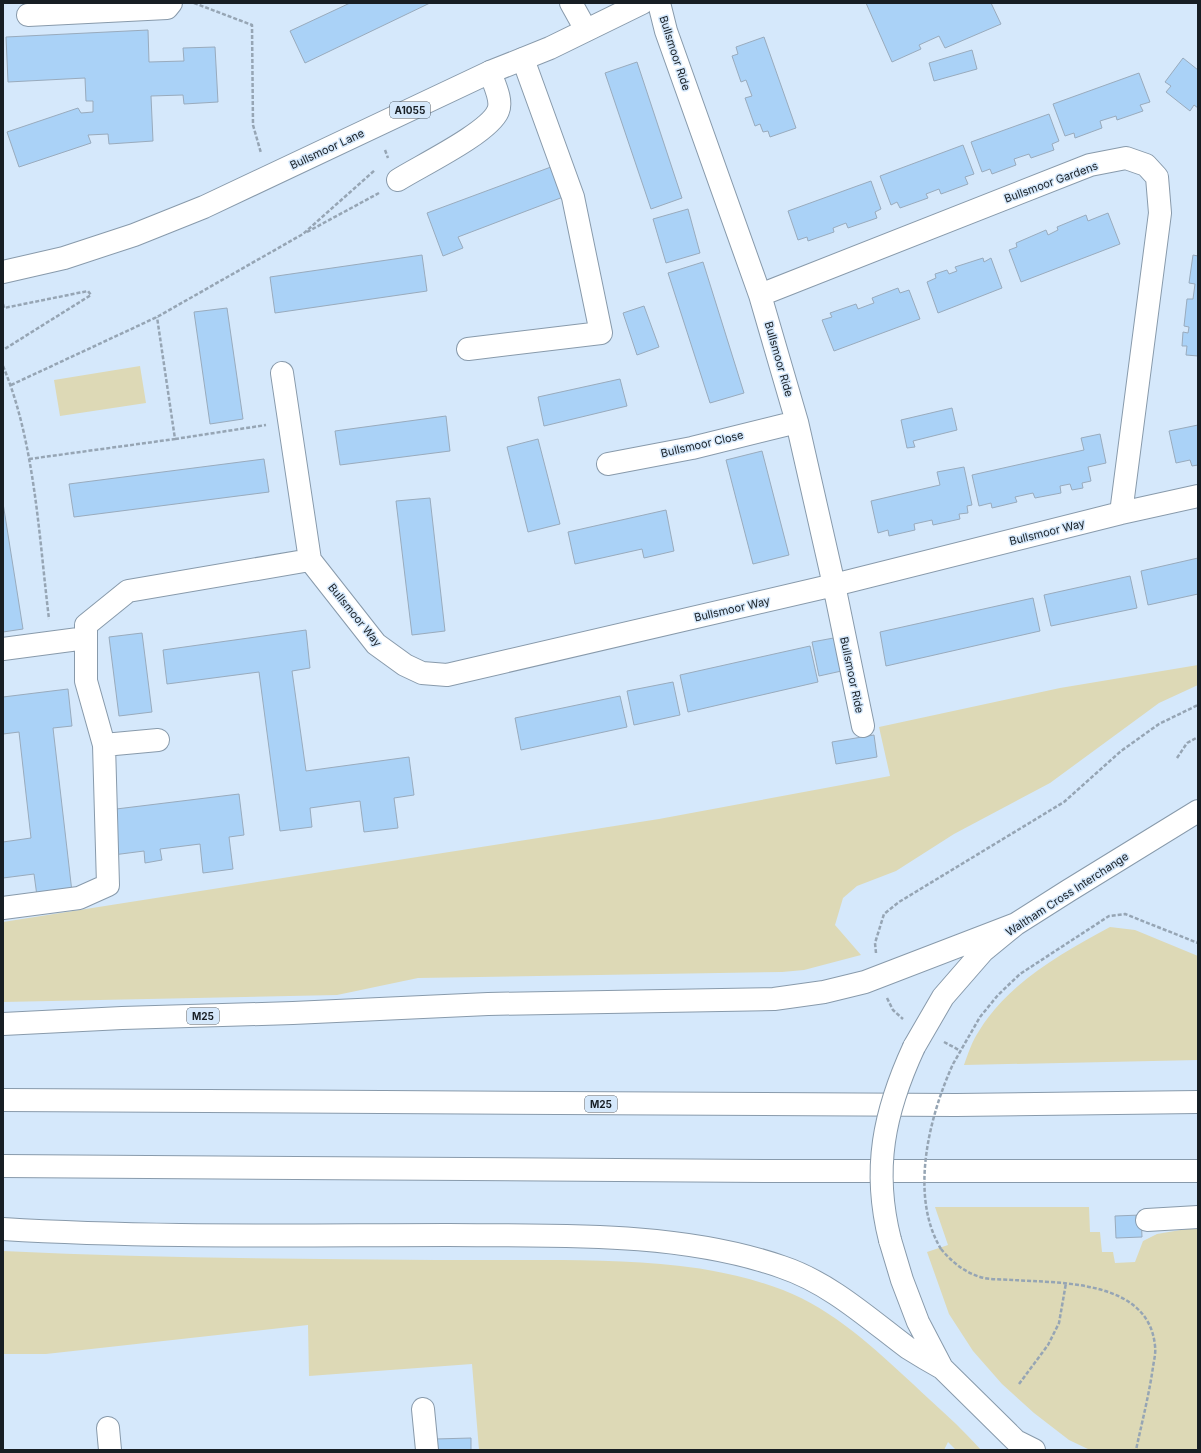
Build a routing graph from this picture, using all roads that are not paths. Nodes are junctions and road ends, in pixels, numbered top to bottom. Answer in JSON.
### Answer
{"nodes":[{"id":1,"x":171,"y":3,"type":"edge"},
{"id":2,"x":571,"y":3,"type":"edge"},
{"id":3,"x":659,"y":3,"type":"edge"},
{"id":4,"x":633,"y":5,"type":"edge"},
{"id":5,"x":28,"y":15,"type":"dead end"},
{"id":6,"x":586,"y":30,"type":"junction"},
{"id":7,"x":524,"y":59,"type":"junction"},
{"id":8,"x":490,"y":72,"type":"junction"},
{"id":9,"x":389,"y":186,"type":"road end"},
{"id":10,"x":3,"y":272,"type":"edge"},
{"id":11,"x":760,"y":296,"type":"junction"},
{"id":12,"x":468,"y":349,"type":"dead end"},
{"id":13,"x":282,"y":373,"type":"dead end"},
{"id":14,"x":797,"y":422,"type":"junction"},
{"id":15,"x":608,"y":464,"type":"dead end"},
{"id":16,"x":1198,"y":496,"type":"edge"},
{"id":17,"x":1121,"y":513,"type":"junction"},
{"id":18,"x":310,"y":560,"type":"junction"},
{"id":19,"x":834,"y":585,"type":"junction"},
{"id":20,"x":86,"y":638,"type":"junction"},
{"id":21,"x":3,"y":649,"type":"edge"},
{"id":22,"x":862,"y":726,"type":"dead end"},
{"id":23,"x":158,"y":740,"type":"dead end"},
{"id":24,"x":104,"y":745,"type":"junction"},
{"id":25,"x":1198,"y":811,"type":"edge"},
{"id":26,"x":3,"y":908,"type":"edge"},
{"id":27,"x":1016,"y":924,"type":"junction"},
{"id":28,"x":3,"y":1024,"type":"edge"},
{"id":29,"x":3,"y":1100,"type":"edge"},
{"id":30,"x":1198,"y":1102,"type":"edge"},
{"id":31,"x":3,"y":1166,"type":"edge"},
{"id":32,"x":1198,"y":1171,"type":"edge"},
{"id":33,"x":1198,"y":1217,"type":"edge"},
{"id":34,"x":1147,"y":1220,"type":"dead end"},
{"id":35,"x":3,"y":1229,"type":"edge"},
{"id":36,"x":942,"y":1368,"type":"junction"},
{"id":37,"x":423,"y":1409,"type":"dead end"},
{"id":38,"x":108,"y":1428,"type":"dead end"},
{"id":39,"x":1025,"y":1447,"type":"edge"},
{"id":40,"x":110,"y":1450,"type":"edge"},
{"id":41,"x":426,"y":1450,"type":"edge"}],
"edges":[{"from":1,"to":5,"type":"main road"},
{"from":2,"to":6,"type":"main road"},
{"from":3,"to":11,"type":"main road","name":"Bullsmoor Ride"},
{"from":4,"to":6,"type":"main road","name":"Bullsmoor Lane","number":"A1055"},
{"from":6,"to":7,"type":"main road","name":"Bullsmoor Lane","number":"A1055"},
{"from":7,"to":8,"type":"main road","name":"Bullsmoor Lane","number":"A1055"},
{"from":7,"to":12,"type":"main road"},
{"from":8,"to":9,"type":"main road"},
{"from":8,"to":10,"type":"main road","name":"Bullsmoor Lane","number":"A1055"},
{"from":11,"to":14,"type":"main road","name":"Bullsmoor Ride"},
{"from":11,"to":17,"type":"main road","name":"Bullsmoor Gardens"},
{"from":13,"to":18,"type":"main road","name":"Bullsmoor Way"},
{"from":14,"to":15,"type":"main road","name":"Bullsmoor Close"},
{"from":14,"to":19,"type":"main road","name":"Bullsmoor Ride"},
{"from":16,"to":17,"type":"main road","name":"Bullsmoor Way"},
{"from":17,"to":19,"type":"main road","name":"Bullsmoor Way"},
{"from":18,"to":19,"type":"main road","name":"Bullsmoor Way"},
{"from":18,"to":20,"type":"main road"},
{"from":19,"to":22,"type":"main road","name":"Bullsmoor Ride"},
{"from":20,"to":21,"type":"main road"},
{"from":20,"to":24,"type":"main road"},
{"from":23,"to":24,"type":"main road"},
{"from":24,"to":26,"type":"main road"},
{"from":25,"to":27,"type":"main road","name":"Waltham Cross Interchange"},
{"from":27,"to":28,"type":"main road","number":"M25"},
{"from":27,"to":36,"type":"main road","name":"Waltham Cross Interchange","bridge":true},
{"from":29,"to":30,"type":"main road","number":"M25"},
{"from":31,"to":32,"type":"main road"},
{"from":33,"to":34,"type":"main road"},
{"from":35,"to":36,"type":"main road"},
{"from":36,"to":39,"type":"main road","name":"Waltham Cross Interchange"},
{"from":37,"to":41,"type":"main road"},
{"from":38,"to":40,"type":"main road"}]}
